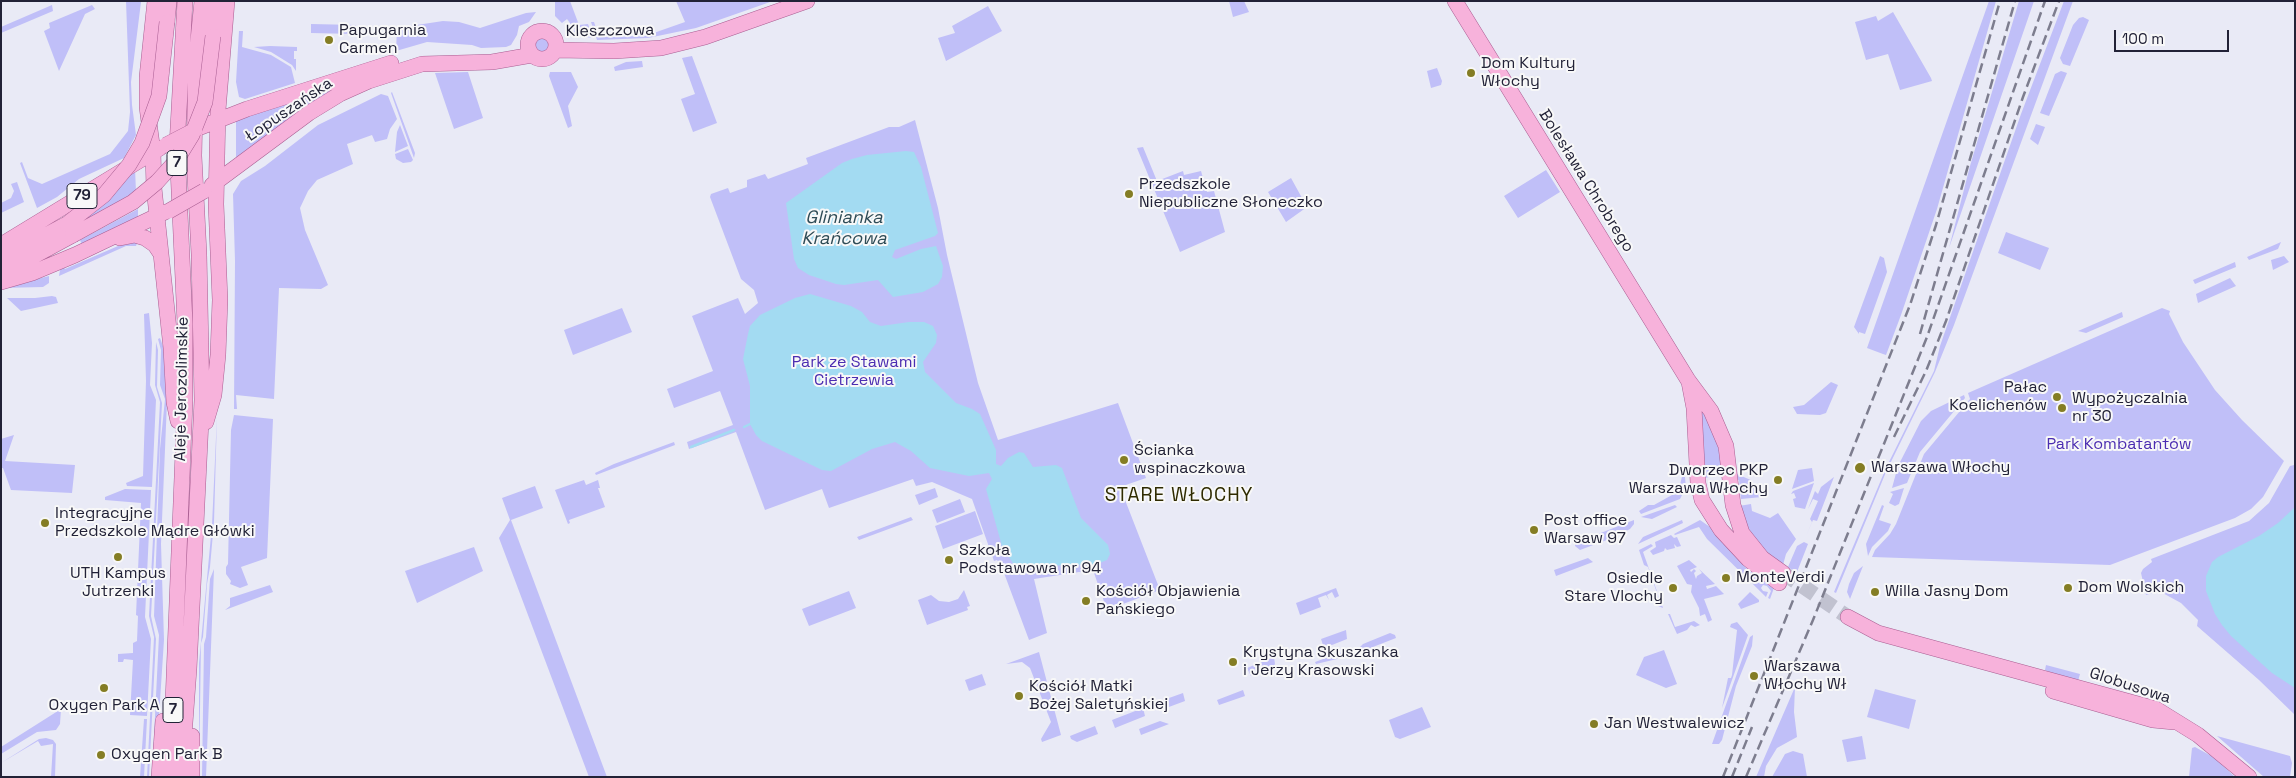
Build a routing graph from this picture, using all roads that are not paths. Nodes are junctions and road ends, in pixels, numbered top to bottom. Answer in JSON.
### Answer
{"nodes":[{"id":1,"x":155,"y":1,"type":"edge"},
{"id":2,"x":169,"y":1,"type":"edge"},
{"id":3,"x":185,"y":1,"type":"edge"},
{"id":4,"x":202,"y":1,"type":"edge"},
{"id":5,"x":216,"y":1,"type":"edge"},
{"id":6,"x":227,"y":1,"type":"edge"},
{"id":7,"x":807,"y":1,"type":"edge"},
{"id":8,"x":1455,"y":1,"type":"edge"},
{"id":9,"x":530,"y":50,"type":"junction"},
{"id":10,"x":555,"y":50,"type":"junction"},
{"id":11,"x":220,"y":90,"type":"junction"},
{"id":12,"x":247,"y":109,"type":"junction"},
{"id":13,"x":218,"y":120,"type":"junction"},
{"id":14,"x":197,"y":130,"type":"junction"},
{"id":15,"x":160,"y":148,"type":"junction"},
{"id":16,"x":218,"y":150,"type":"junction"},
{"id":17,"x":218,"y":181,"type":"junction"},
{"id":18,"x":164,"y":209,"type":"junction"},
{"id":19,"x":70,"y":229,"type":"junction"},
{"id":20,"x":106,"y":240,"type":"junction"},
{"id":21,"x":1,"y":246,"type":"edge"},
{"id":22,"x":161,"y":254,"type":"junction"},
{"id":23,"x":1,"y":259,"type":"edge"},
{"id":24,"x":1,"y":274,"type":"edge"},
{"id":25,"x":1,"y":282,"type":"edge"},
{"id":26,"x":1688,"y":380,"type":"junction"},
{"id":27,"x":200,"y":443,"type":"junction"},
{"id":28,"x":183,"y":445,"type":"junction"},
{"id":29,"x":1846,"y":622,"type":"tunnel mouth"},
{"id":30,"x":176,"y":644,"type":"junction"},
{"id":31,"x":190,"y":669,"type":"junction"},
{"id":32,"x":159,"y":777,"type":"edge"},
{"id":33,"x":170,"y":777,"type":"edge"},
{"id":34,"x":181,"y":777,"type":"edge"},
{"id":35,"x":192,"y":777,"type":"edge"},
{"id":36,"x":2249,"y":777,"type":"edge"}],
"edges":[{"from":1,"to":15,"type":"main road"},
{"from":2,"to":19,"type":"main road","bridge":true},
{"from":3,"to":28,"type":"main road","name":"Aleje Jerozolimskie","number":"7"},
{"from":4,"to":27,"type":"main road","name":"Aleje Jerozolimskie","number":"7"},
{"from":5,"to":19,"type":"main road","bridge":true},
{"from":6,"to":11,"type":"main road"},
{"from":7,"to":10,"type":"main road","name":"Kleszczowa"},
{"from":8,"to":26,"type":"main road","name":"Bolesława Chrobrego"},
{"from":9,"to":10,"type":"main road"},
{"from":9,"to":10,"type":"main road"},
{"from":9,"to":12,"type":"main road","name":"Łopuszańska"},
{"from":9,"to":17,"type":"main road","name":"Łopuszańska"},
{"from":11,"to":12,"type":"main road"},
{"from":11,"to":13,"type":"main road"},
{"from":12,"to":13,"type":"main road","name":"Łopuszańska"},
{"from":13,"to":14,"type":"main road","name":"Łopuszańska"},
{"from":13,"to":16,"type":"main road"},
{"from":14,"to":15,"type":"main road","bridge":true},
{"from":14,"to":16,"type":"main road"},
{"from":15,"to":18,"type":"main road"},
{"from":15,"to":21,"type":"main road","number":"79"},
{"from":16,"to":17,"type":"main road"},
{"from":17,"to":18,"type":"main road","bridge":true},
{"from":17,"to":27,"type":"main road"},
{"from":18,"to":20,"type":"main road"},
{"from":18,"to":22,"type":"main road"},
{"from":19,"to":23,"type":"main road"},
{"from":19,"to":24,"type":"main road"},
{"from":20,"to":22,"type":"main road"},
{"from":20,"to":25,"type":"main road"},
{"from":22,"to":28,"type":"main road"},
{"from":26,"to":26,"type":"main road","name":"Bolesława Chrobrego"},
{"from":27,"to":31,"type":"main road","name":"Aleje Jerozolimskie","number":"7"},
{"from":28,"to":30,"type":"main road","name":"Aleje Jerozolimskie","number":"7"},
{"from":29,"to":36,"type":"main road","name":"Globusowa"},
{"from":30,"to":32,"type":"main road"},
{"from":30,"to":33,"type":"main road","name":"Aleje Jerozolimskie","number":"7"},
{"from":31,"to":34,"type":"main road","name":"Aleje Jerozolimskie","number":"7"},
{"from":31,"to":35,"type":"main road"}]}
